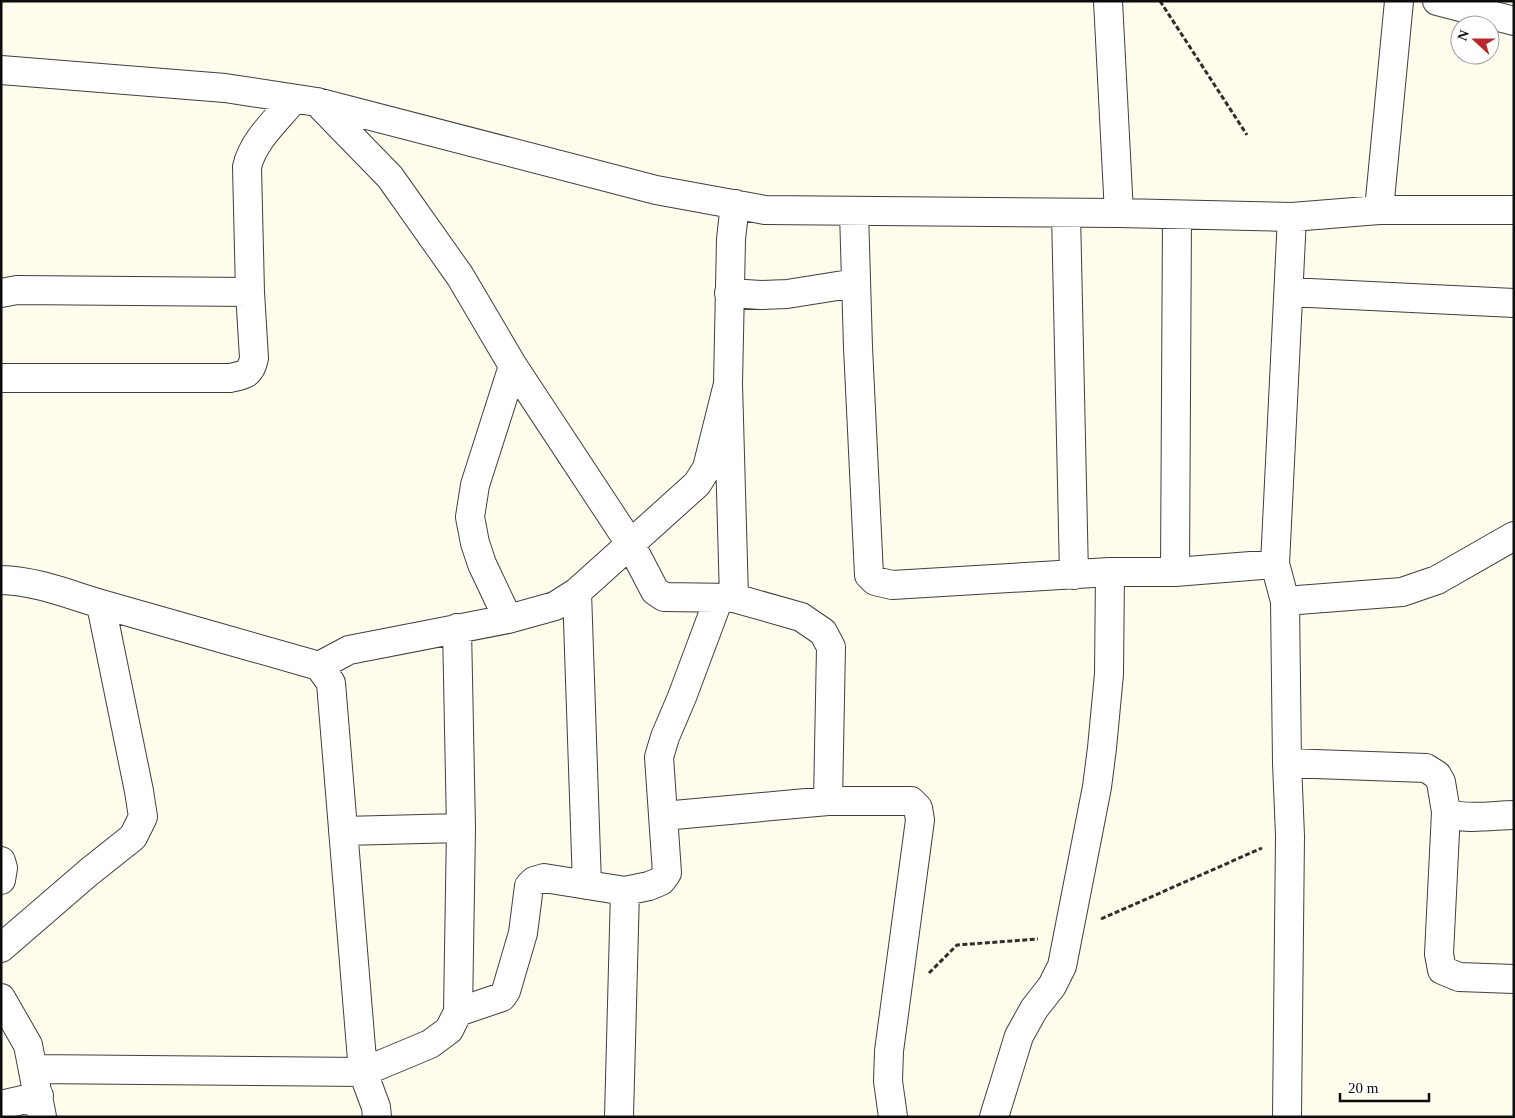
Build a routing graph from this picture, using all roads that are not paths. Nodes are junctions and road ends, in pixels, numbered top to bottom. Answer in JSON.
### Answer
{"nodes":[{"id":1,"x":1108,"y":1,"type":"edge"},
{"id":2,"x":1399,"y":1,"type":"edge"},
{"id":3,"x":1437,"y":1,"type":"edge"},
{"id":4,"x":1514,"y":21,"type":"edge"},
{"id":5,"x":1,"y":70,"type":"edge"},
{"id":6,"x":306,"y":100,"type":"junction"},
{"id":7,"x":735,"y":204,"type":"junction"},
{"id":8,"x":1379,"y":210,"type":"junction"},
{"id":9,"x":1514,"y":210,"type":"edge"},
{"id":10,"x":854,"y":212,"type":"junction"},
{"id":11,"x":1066,"y":213,"type":"junction"},
{"id":12,"x":1119,"y":213,"type":"junction"},
{"id":13,"x":1177,"y":215,"type":"junction"},
{"id":14,"x":1292,"y":217,"type":"junction"},
{"id":15,"x":856,"y":283,"type":"junction"},
{"id":16,"x":250,"y":292,"type":"junction"},
{"id":17,"x":1289,"y":292,"type":"junction"},
{"id":18,"x":1,"y":293,"type":"edge"},
{"id":19,"x":729,"y":293,"type":"junction"},
{"id":20,"x":1514,"y":303,"type":"edge"},
{"id":21,"x":513,"y":366,"type":"junction"},
{"id":22,"x":1,"y":378,"type":"edge"},
{"id":23,"x":728,"y":384,"type":"junction"},
{"id":24,"x":1514,"y":536,"type":"edge"},
{"id":25,"x":631,"y":545,"type":"junction"},
{"id":26,"x":1275,"y":564,"type":"junction"},
{"id":27,"x":1110,"y":572,"type":"junction"},
{"id":28,"x":1175,"y":572,"type":"junction"},
{"id":29,"x":1074,"y":575,"type":"junction"},
{"id":30,"x":1,"y":580,"type":"edge"},
{"id":31,"x":577,"y":592,"type":"junction"},
{"id":32,"x":727,"y":598,"type":"junction"},
{"id":33,"x":1285,"y":601,"type":"junction"},
{"id":34,"x":101,"y":604,"type":"junction"},
{"id":35,"x":508,"y":618,"type":"junction"},
{"id":36,"x":457,"y":628,"type":"junction"},
{"id":37,"x":319,"y":666,"type":"junction"},
{"id":38,"x":1287,"y":763,"type":"junction"},
{"id":39,"x":828,"y":801,"type":"junction"},
{"id":40,"x":1446,"y":812,"type":"junction"},
{"id":41,"x":1514,"y":815,"type":"edge"},
{"id":42,"x":663,"y":816,"type":"junction"},
{"id":43,"x":461,"y":828,"type":"junction"},
{"id":44,"x":343,"y":831,"type":"junction"},
{"id":45,"x":1,"y":861,"type":"edge"},
{"id":46,"x":1,"y":880,"type":"edge"},
{"id":47,"x":587,"y":885,"type":"junction"},
{"id":48,"x":625,"y":890,"type":"junction"},
{"id":49,"x":1,"y":948,"type":"edge"},
{"id":50,"x":1514,"y":979,"type":"edge"},
{"id":51,"x":1,"y":998,"type":"edge"},
{"id":52,"x":458,"y":1012,"type":"junction"},
{"id":53,"x":33,"y":1069,"type":"junction"},
{"id":54,"x":363,"y":1072,"type":"junction"},
{"id":55,"x":1,"y":1105,"type":"edge"},
{"id":56,"x":40,"y":1106,"type":"edge"},
{"id":57,"x":377,"y":1117,"type":"edge"},
{"id":58,"x":619,"y":1117,"type":"edge"},
{"id":59,"x":893,"y":1117,"type":"edge"},
{"id":60,"x":994,"y":1117,"type":"edge"},
{"id":61,"x":1287,"y":1117,"type":"edge"}],
"edges":[{"from":1,"to":12,"type":"street"},
{"from":2,"to":8,"type":"street"},
{"from":3,"to":4,"type":"street"},
{"from":5,"to":6,"type":"street"},
{"from":6,"to":7,"type":"street"},
{"from":6,"to":16,"type":"street"},
{"from":6,"to":21,"type":"street"},
{"from":7,"to":10,"type":"street"},
{"from":7,"to":19,"type":"street"},
{"from":8,"to":9,"type":"street"},
{"from":8,"to":14,"type":"street"},
{"from":10,"to":11,"type":"street"},
{"from":10,"to":15,"type":"street"},
{"from":11,"to":12,"type":"street"},
{"from":11,"to":29,"type":"street"},
{"from":12,"to":13,"type":"street"},
{"from":13,"to":14,"type":"street"},
{"from":13,"to":28,"type":"street"},
{"from":14,"to":17,"type":"street"},
{"from":15,"to":19,"type":"street"},
{"from":15,"to":29,"type":"street"},
{"from":16,"to":18,"type":"street"},
{"from":16,"to":22,"type":"street"},
{"from":17,"to":20,"type":"street"},
{"from":17,"to":26,"type":"street"},
{"from":19,"to":23,"type":"street"},
{"from":21,"to":25,"type":"street"},
{"from":21,"to":35,"type":"street"},
{"from":23,"to":25,"type":"street"},
{"from":23,"to":32,"type":"street"},
{"from":24,"to":33,"type":"street"},
{"from":25,"to":31,"type":"street"},
{"from":25,"to":32,"type":"street"},
{"from":26,"to":28,"type":"street"},
{"from":26,"to":33,"type":"street"},
{"from":27,"to":28,"type":"street"},
{"from":27,"to":29,"type":"street"},
{"from":27,"to":60,"type":"street"},
{"from":30,"to":34,"type":"street"},
{"from":31,"to":35,"type":"street"},
{"from":31,"to":47,"type":"street"},
{"from":32,"to":39,"type":"street"},
{"from":32,"to":42,"type":"street"},
{"from":33,"to":38,"type":"street"},
{"from":34,"to":37,"type":"street"},
{"from":34,"to":49,"type":"street"},
{"from":35,"to":36,"type":"street"},
{"from":36,"to":37,"type":"street"},
{"from":36,"to":43,"type":"street"},
{"from":37,"to":44,"type":"street"},
{"from":38,"to":40,"type":"street"},
{"from":38,"to":61,"type":"street"},
{"from":39,"to":42,"type":"street"},
{"from":39,"to":59,"type":"street"},
{"from":40,"to":41,"type":"street"},
{"from":40,"to":50,"type":"street"},
{"from":42,"to":48,"type":"street"},
{"from":43,"to":44,"type":"street"},
{"from":43,"to":52,"type":"street"},
{"from":44,"to":54,"type":"street"},
{"from":45,"to":46,"type":"street"},
{"from":47,"to":48,"type":"street"},
{"from":47,"to":52,"type":"street"},
{"from":48,"to":58,"type":"street"},
{"from":51,"to":53,"type":"street"},
{"from":52,"to":54,"type":"street"},
{"from":53,"to":54,"type":"street"},
{"from":53,"to":56,"type":"street"},
{"from":54,"to":57,"type":"street"},
{"from":55,"to":56,"type":"street"}]}
